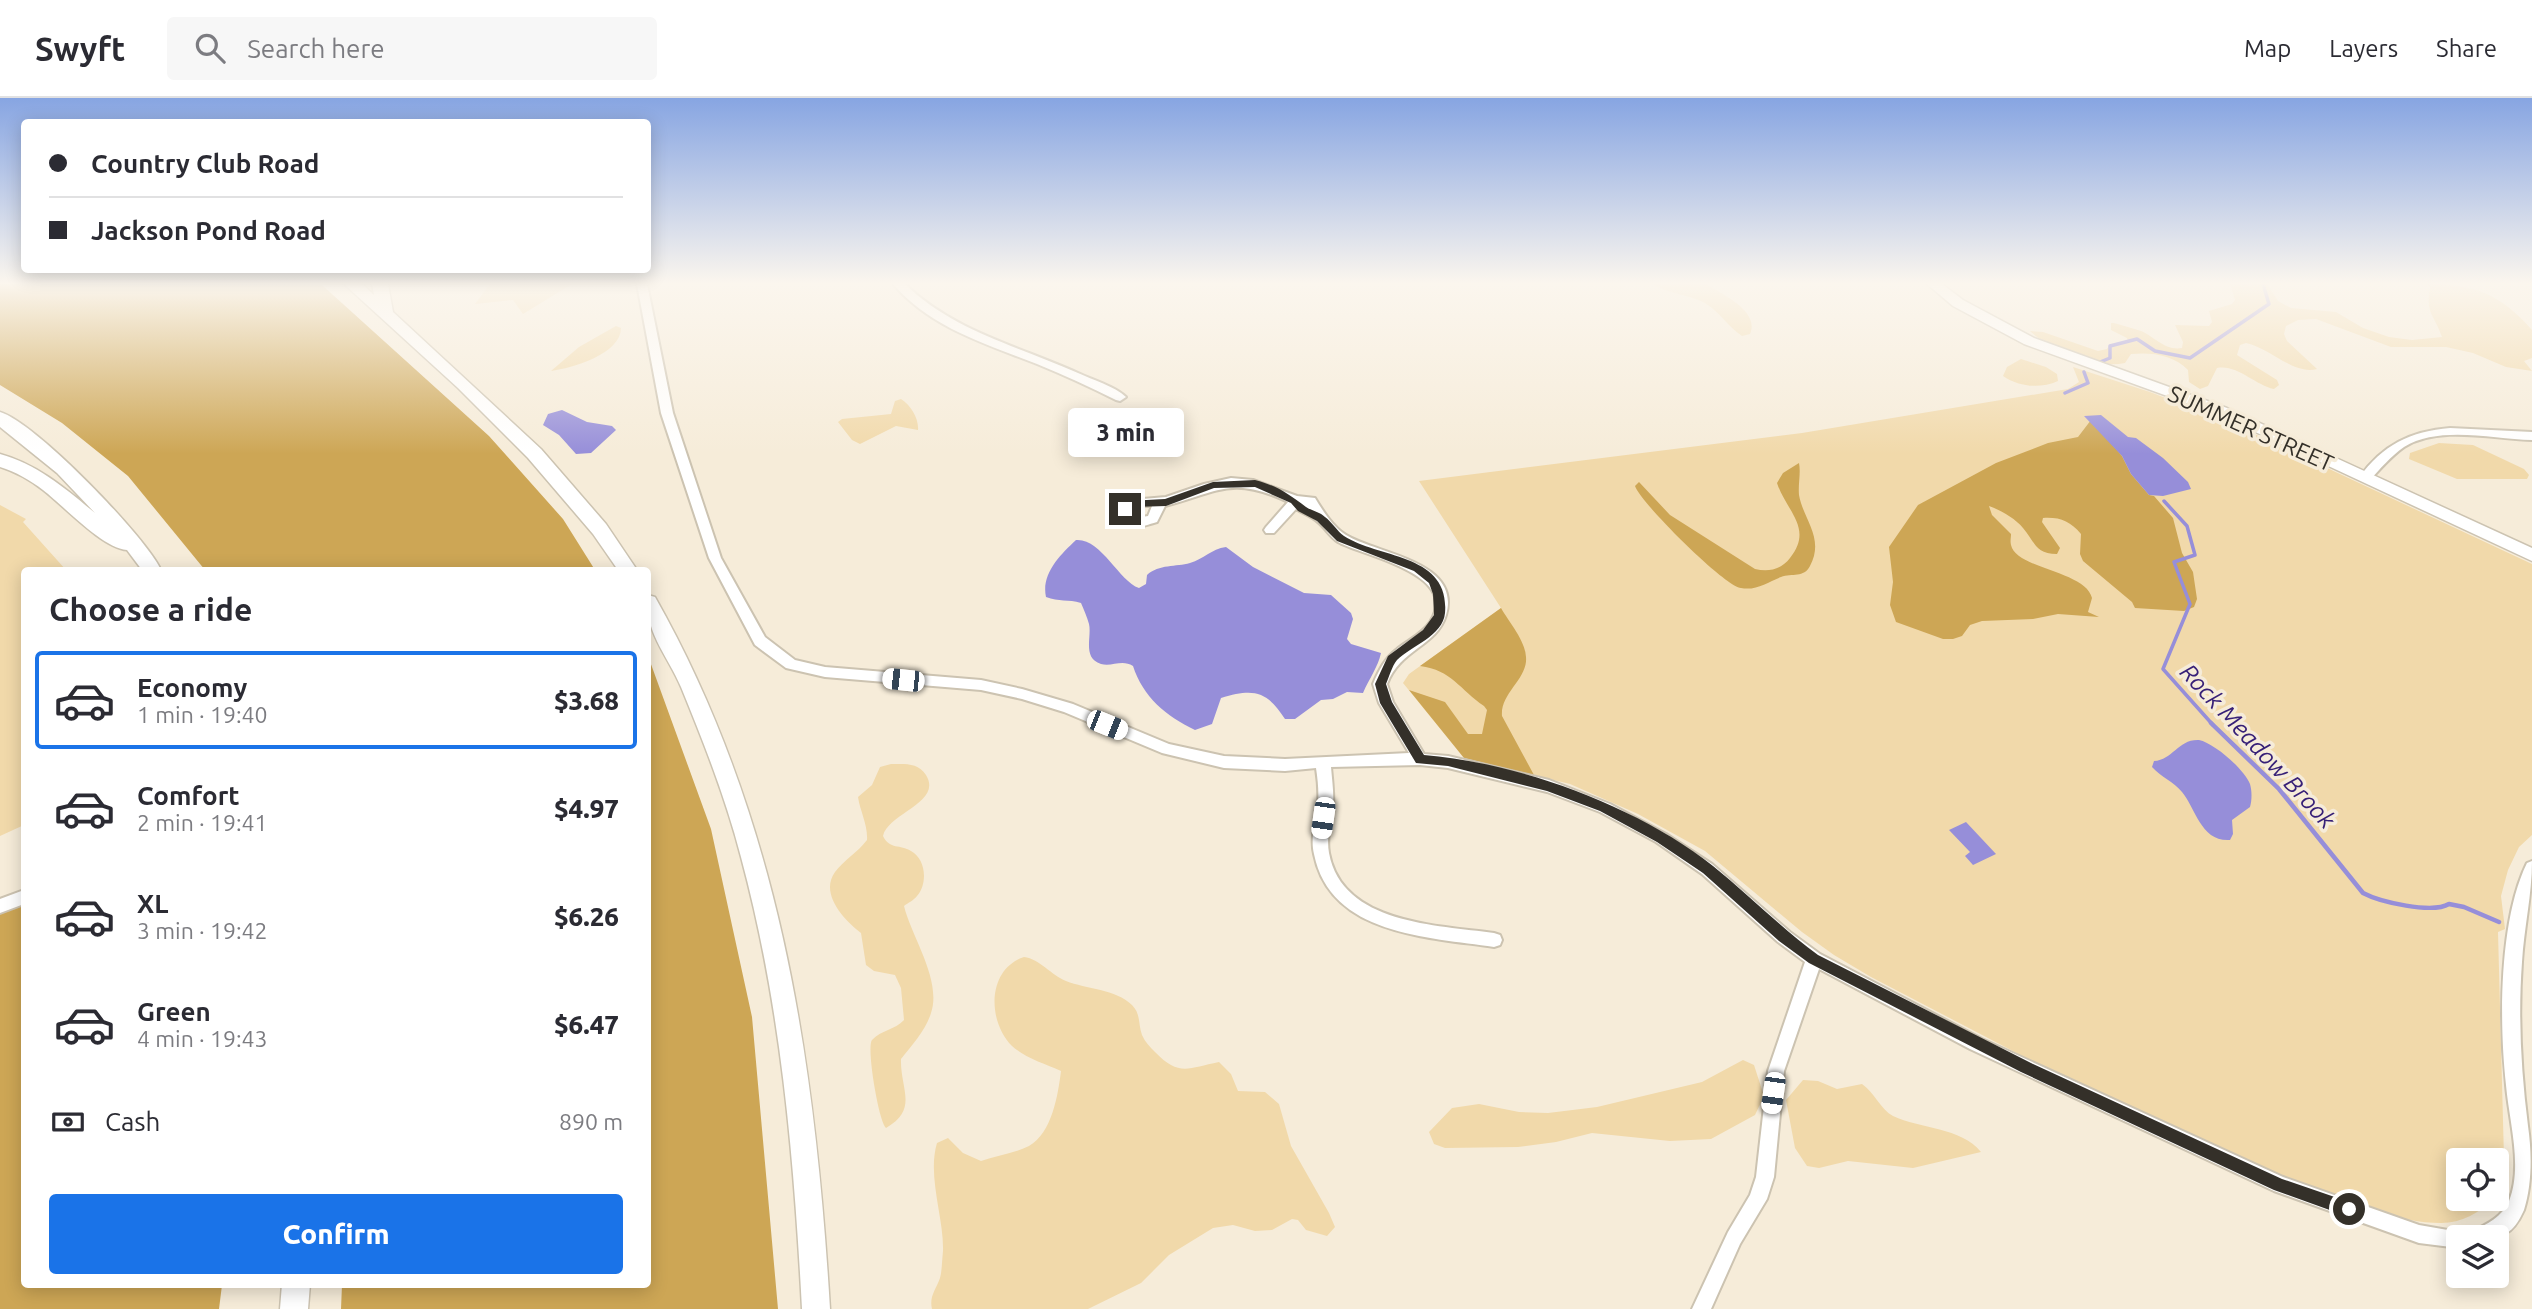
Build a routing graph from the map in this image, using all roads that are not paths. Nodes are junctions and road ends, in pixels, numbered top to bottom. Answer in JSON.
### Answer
{"nodes":[{"id":1,"x":414,"y":341,"type":"edge"},
{"id":2,"x":653,"y":341,"type":"edge"},
{"id":3,"x":981,"y":341,"type":"edge"},
{"id":4,"x":2028,"y":341,"type":"edge"},
{"id":5,"x":1120,"y":397,"type":"dead end"},
{"id":6,"x":0,"y":418,"type":"edge"},
{"id":7,"x":2532,"y":436,"type":"edge"},
{"id":8,"x":0,"y":460,"type":"edge"},
{"id":9,"x":2365,"y":478,"type":"junction"},
{"id":10,"x":1294,"y":500,"type":"junction"},
{"id":11,"x":1160,"y":503,"type":"dead end"},
{"id":12,"x":1270,"y":530,"type":"dead end"},
{"id":13,"x":140,"y":553,"type":"junction"},
{"id":14,"x":2532,"y":555,"type":"edge"},
{"id":15,"x":150,"y":567,"type":"edge"},
{"id":16,"x":626,"y":567,"type":"edge"},
{"id":17,"x":651,"y":608,"type":"edge"},
{"id":18,"x":1420,"y":759,"type":"junction"},
{"id":19,"x":1322,"y":762,"type":"junction"},
{"id":20,"x":2532,"y":868,"type":"edge"},
{"id":21,"x":21,"y":898,"type":"edge"},
{"id":22,"x":0,"y":906,"type":"edge"},
{"id":23,"x":1494,"y":940,"type":"dead end"},
{"id":24,"x":1814,"y":959,"type":"junction"},
{"id":25,"x":2502,"y":1225,"type":"edge"},
{"id":26,"x":2446,"y":1237,"type":"edge"},
{"id":27,"x":296,"y":1288,"type":"edge"},
{"id":28,"x":294,"y":1309,"type":"edge"},
{"id":29,"x":816,"y":1309,"type":"edge"},
{"id":30,"x":1701,"y":1309,"type":"edge"}],
"edges":[{"from":1,"to":16,"type":"highway"},
{"from":2,"to":19,"type":"street"},
{"from":3,"to":5,"type":"street"},
{"from":4,"to":9,"type":"main road","name":"SUMMER STREET"},
{"from":6,"to":13,"type":"highway"},
{"from":7,"to":9,"type":"street"},
{"from":8,"to":13,"type":"highway"},
{"from":9,"to":14,"type":"main road","name":"SUMMER STREET"},
{"from":10,"to":11,"type":"street"},
{"from":10,"to":12,"type":"street"},
{"from":10,"to":18,"type":"street"},
{"from":13,"to":15,"type":"highway"},
{"from":17,"to":29,"type":"highway"},
{"from":18,"to":19,"type":"street"},
{"from":18,"to":24,"type":"street"},
{"from":19,"to":23,"type":"street"},
{"from":20,"to":25,"type":"street"},
{"from":21,"to":22,"type":"street"},
{"from":24,"to":26,"type":"street"},
{"from":24,"to":30,"type":"street"},
{"from":27,"to":28,"type":"highway"}]}
